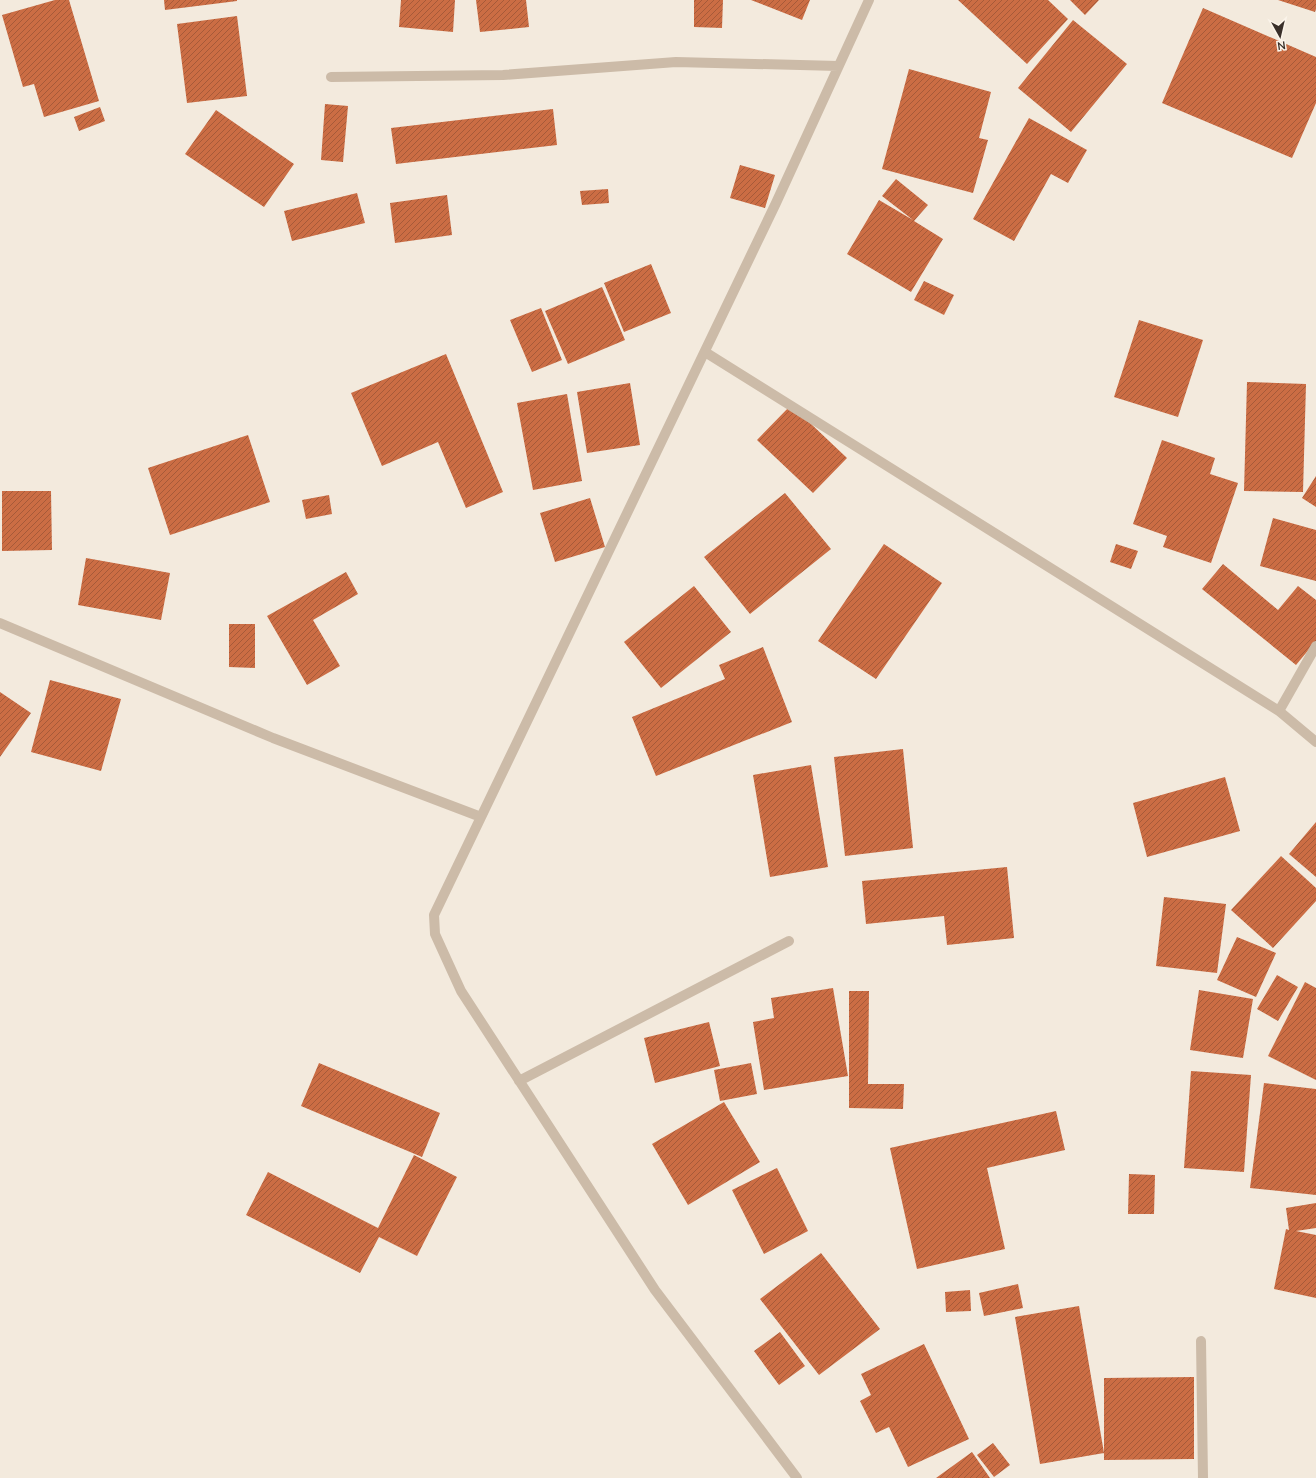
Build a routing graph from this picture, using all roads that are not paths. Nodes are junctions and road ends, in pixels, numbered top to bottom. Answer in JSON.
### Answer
{"nodes":[{"id":1,"x":868,"y":0,"type":"edge"},
{"id":2,"x":838,"y":66,"type":"junction"},
{"id":3,"x":331,"y":77,"type":"dead end"},
{"id":4,"x":704,"y":352,"type":"junction"},
{"id":5,"x":0,"y":623,"type":"edge"},
{"id":6,"x":1316,"y":646,"type":"edge"},
{"id":7,"x":1279,"y":712,"type":"junction"},
{"id":8,"x":1316,"y":742,"type":"edge"},
{"id":9,"x":481,"y":817,"type":"junction"},
{"id":10,"x":789,"y":941,"type":"dead end"},
{"id":11,"x":519,"y":1081,"type":"junction"},
{"id":12,"x":1201,"y":1341,"type":"dead end"},
{"id":13,"x":797,"y":1478,"type":"edge"},
{"id":14,"x":1203,"y":1478,"type":"edge"}],
"edges":[{"from":1,"to":2,"type":"street"},
{"from":2,"to":3,"type":"street"},
{"from":2,"to":4,"type":"street"},
{"from":4,"to":7,"type":"street"},
{"from":4,"to":9,"type":"street"},
{"from":5,"to":9,"type":"street"},
{"from":6,"to":7,"type":"street"},
{"from":7,"to":8,"type":"street"},
{"from":9,"to":11,"type":"street"},
{"from":10,"to":11,"type":"street"},
{"from":11,"to":13,"type":"street"},
{"from":12,"to":14,"type":"street"}]}
